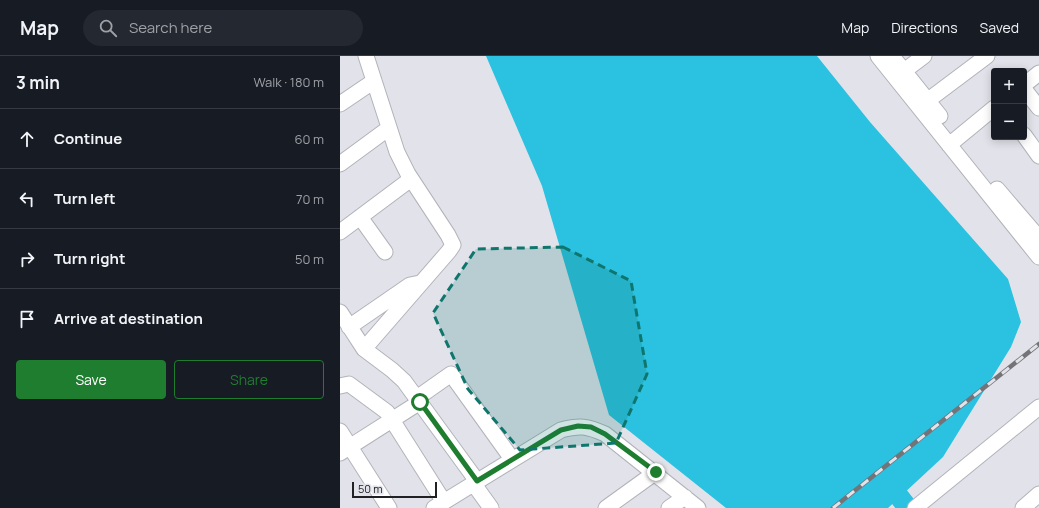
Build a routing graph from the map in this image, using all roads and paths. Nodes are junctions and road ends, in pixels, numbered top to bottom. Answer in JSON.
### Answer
{"nodes":[{"id":1,"x":878,"y":56,"type":"edge"},
{"id":2,"x":892,"y":56,"type":"edge"},
{"id":3,"x":924,"y":56,"type":"edge"},
{"id":4,"x":987,"y":56,"type":"edge"},
{"id":5,"x":371,"y":58,"type":"edge"},
{"id":6,"x":904,"y":71,"type":"junction"},
{"id":7,"x":1039,"y":73,"type":"edge"},
{"id":8,"x":374,"y":81,"type":"junction"},
{"id":9,"x":1027,"y":83,"type":"edge"},
{"id":10,"x":1027,"y":93,"type":"edge"},
{"id":11,"x":928,"y":101,"type":"junction"},
{"id":12,"x":340,"y":104,"type":"edge"},
{"id":13,"x":1039,"y":108,"type":"edge"},
{"id":14,"x":991,"y":111,"type":"edge"},
{"id":15,"x":389,"y":128,"type":"junction"},
{"id":16,"x":1027,"y":139,"type":"edge"},
{"id":17,"x":954,"y":142,"type":"junction"},
{"id":18,"x":1039,"y":156,"type":"edge"},
{"id":19,"x":340,"y":164,"type":"edge"},
{"id":20,"x":411,"y":179,"type":"junction"},
{"id":21,"x":360,"y":217,"type":"junction"},
{"id":22,"x":340,"y":232,"type":"edge"},
{"id":23,"x":1039,"y":238,"type":"edge"},
{"id":24,"x":385,"y":252,"type":"dead end"},
{"id":25,"x":1039,"y":257,"type":"edge"},
{"id":26,"x":423,"y":282,"type":"junction"},
{"id":27,"x":340,"y":312,"type":"edge"},
{"id":28,"x":349,"y":327,"type":"junction"},
{"id":29,"x":364,"y":349,"type":"junction"},
{"id":30,"x":340,"y":386,"type":"edge"},
{"id":31,"x":419,"y":400,"type":"junction"},
{"id":32,"x":1039,"y":407,"type":"edge"},
{"id":33,"x":393,"y":420,"type":"junction"},
{"id":34,"x":340,"y":431,"type":"edge"},
{"id":35,"x":345,"y":450,"type":"edge"},
{"id":36,"x":512,"y":460,"type":"junction"},
{"id":37,"x":656,"y":472,"type":"junction"},
{"id":38,"x":475,"y":482,"type":"junction"},
{"id":39,"x":1039,"y":494,"type":"edge"},
{"id":40,"x":685,"y":497,"type":"junction"},
{"id":41,"x":439,"y":505,"type":"edge"},
{"id":42,"x":389,"y":508,"type":"edge"},
{"id":43,"x":491,"y":508,"type":"edge"},
{"id":44,"x":606,"y":508,"type":"edge"},
{"id":45,"x":669,"y":508,"type":"edge"},
{"id":46,"x":698,"y":508,"type":"edge"},
{"id":47,"x":915,"y":508,"type":"edge"},
{"id":48,"x":1023,"y":508,"type":"edge"}],
"edges":[{"from":1,"to":17,"type":"street"},
{"from":2,"to":6,"type":"street"},
{"from":3,"to":6,"type":"street"},
{"from":4,"to":11,"type":"street"},
{"from":5,"to":8,"type":"street"},
{"from":6,"to":11,"type":"street"},
{"from":7,"to":9,"type":"street"},
{"from":8,"to":12,"type":"street"},
{"from":8,"to":15,"type":"street"},
{"from":10,"to":13,"type":"street"},
{"from":11,"to":17,"type":"street"},
{"from":14,"to":17,"type":"street"},
{"from":15,"to":19,"type":"street"},
{"from":15,"to":20,"type":"street"},
{"from":16,"to":18,"type":"street"},
{"from":17,"to":23,"type":"street"},
{"from":17,"to":25,"type":"street"},
{"from":20,"to":21,"type":"street"},
{"from":20,"to":26,"type":"street"},
{"from":21,"to":22,"type":"street"},
{"from":21,"to":24,"type":"street"},
{"from":26,"to":28,"type":"street"},
{"from":26,"to":29,"type":"street"},
{"from":27,"to":28,"type":"street"},
{"from":28,"to":29,"type":"street"},
{"from":29,"to":31,"type":"street"},
{"from":30,"to":33,"type":"street"},
{"from":31,"to":33,"type":"street"},
{"from":31,"to":36,"type":"street"},
{"from":31,"to":38,"type":"street"},
{"from":32,"to":47,"type":"street"},
{"from":33,"to":35,"type":"street"},
{"from":33,"to":41,"type":"street"},
{"from":34,"to":35,"type":"street"},
{"from":35,"to":42,"type":"street"},
{"from":36,"to":37,"type":"street"},
{"from":36,"to":38,"type":"street"},
{"from":37,"to":40,"type":"street"},
{"from":37,"to":44,"type":"street"},
{"from":38,"to":41,"type":"street"},
{"from":38,"to":43,"type":"street"},
{"from":39,"to":48,"type":"street"},
{"from":40,"to":45,"type":"street"},
{"from":40,"to":46,"type":"street"}]}
